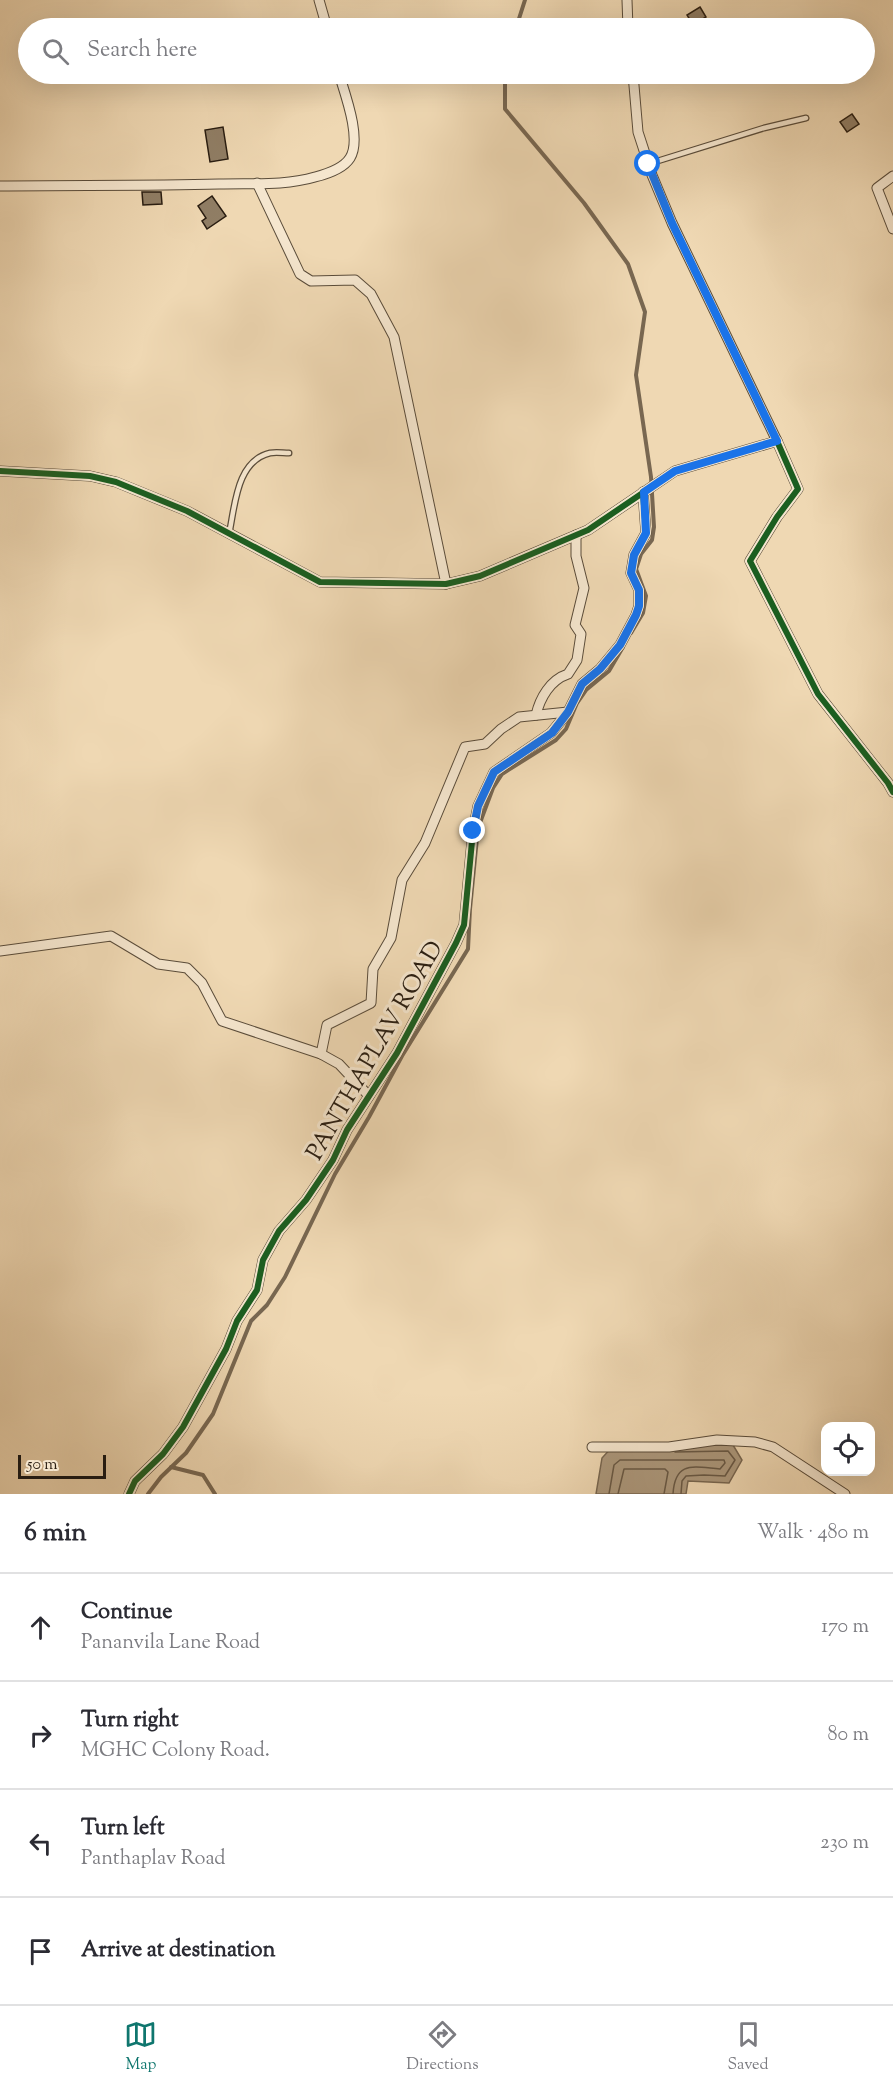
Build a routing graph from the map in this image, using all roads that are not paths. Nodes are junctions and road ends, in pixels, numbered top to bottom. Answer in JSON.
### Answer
{"nodes":[{"id":1,"x":319,"y":0,"type":"edge"},
{"id":2,"x":627,"y":0,"type":"edge"},
{"id":3,"x":324,"y":18,"type":"edge"},
{"id":4,"x":628,"y":18,"type":"edge"},
{"id":5,"x":341,"y":84,"type":"edge"},
{"id":6,"x":634,"y":84,"type":"edge"},
{"id":7,"x":806,"y":118,"type":"dead end"},
{"id":8,"x":648,"y":164,"type":"junction"},
{"id":9,"x":893,"y":176,"type":"edge"},
{"id":10,"x":257,"y":183,"type":"junction"},
{"id":11,"x":0,"y":186,"type":"edge"},
{"id":12,"x":893,"y":229,"type":"edge"},
{"id":13,"x":777,"y":441,"type":"junction"},
{"id":14,"x":289,"y":453,"type":"dead end"},
{"id":15,"x":0,"y":471,"type":"edge"},
{"id":16,"x":649,"y":489,"type":"junction"},
{"id":17,"x":229,"y":534,"type":"junction"},
{"id":18,"x":576,"y":535,"type":"junction"},
{"id":19,"x":446,"y":584,"type":"junction"},
{"id":20,"x":568,"y":712,"type":"junction"},
{"id":21,"x":536,"y":715,"type":"junction"},
{"id":22,"x":893,"y":792,"type":"edge"},
{"id":23,"x":0,"y":951,"type":"edge"},
{"id":24,"x":321,"y":1054,"type":"junction"},
{"id":25,"x":369,"y":1096,"type":"junction"},
{"id":26,"x":592,"y":1447,"type":"dead end"},
{"id":27,"x":129,"y":1494,"type":"edge"},
{"id":28,"x":845,"y":1494,"type":"edge"}],
"edges":[{"from":1,"to":3,"type":"street"},
{"from":2,"to":4,"type":"street"},
{"from":5,"to":10,"type":"street"},
{"from":6,"to":8,"type":"street"},
{"from":7,"to":8,"type":"lane"},
{"from":8,"to":13,"type":"street"},
{"from":9,"to":12,"type":"street"},
{"from":10,"to":11,"type":"street"},
{"from":10,"to":19,"type":"street"},
{"from":13,"to":16,"type":"street"},
{"from":13,"to":22,"type":"street"},
{"from":14,"to":17,"type":"lane"},
{"from":15,"to":17,"type":"street"},
{"from":16,"to":18,"type":"street"},
{"from":16,"to":20,"type":"street","name":"PANTHAPLAV ROAD"},
{"from":17,"to":19,"type":"street"},
{"from":18,"to":19,"type":"street"},
{"from":18,"to":21,"type":"street"},
{"from":20,"to":21,"type":"street"},
{"from":20,"to":25,"type":"street","name":"PANTHAPLAV ROAD"},
{"from":21,"to":24,"type":"street"},
{"from":23,"to":24,"type":"street"},
{"from":24,"to":25,"type":"street"},
{"from":25,"to":27,"type":"street","name":"PANTHAPLAV ROAD"},
{"from":26,"to":28,"type":"street"}]}
